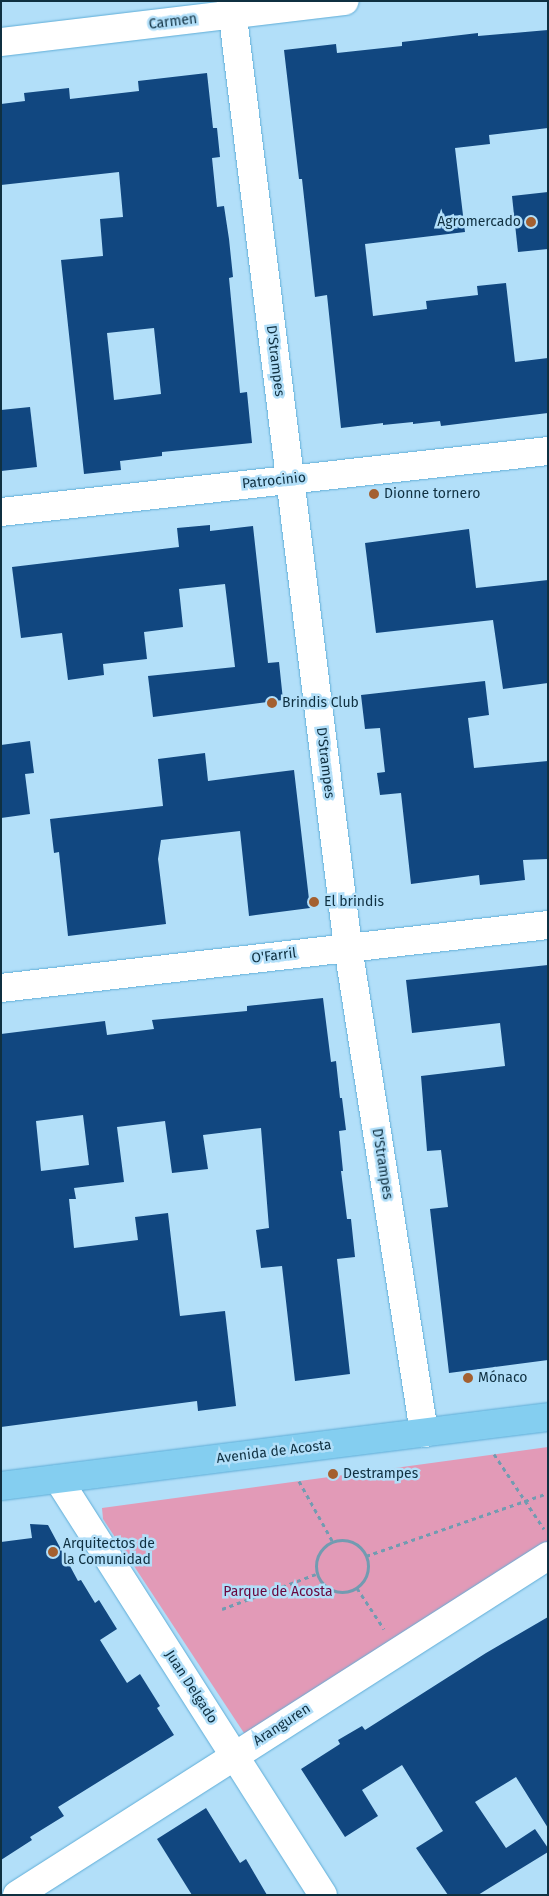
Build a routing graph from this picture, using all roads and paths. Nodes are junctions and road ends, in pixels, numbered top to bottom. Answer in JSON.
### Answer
{"nodes":[{"id":1,"x":345,"y":1,"type":"edge"},
{"id":2,"x":231,"y":8,"type":"edge"},
{"id":3,"x":1,"y":42,"type":"edge"},
{"id":4,"x":548,"y":451,"type":"edge"},
{"id":5,"x":289,"y":479,"type":"junction"},
{"id":6,"x":1,"y":512,"type":"edge"},
{"id":7,"x":548,"y":925,"type":"edge"},
{"id":8,"x":348,"y":947,"type":"junction"},
{"id":9,"x":1,"y":988,"type":"edge"},
{"id":10,"x":548,"y":1417,"type":"edge"},
{"id":11,"x":424,"y":1433,"type":"junction"},
{"id":12,"x":494,"y":1454,"type":"dead end"},
{"id":13,"x":58,"y":1479,"type":"junction"},
{"id":14,"x":299,"y":1481,"type":"dead end"},
{"id":15,"x":1,"y":1486,"type":"edge"},
{"id":16,"x":548,"y":1493,"type":"edge"},
{"id":17,"x":525,"y":1501,"type":"junction"},
{"id":18,"x":548,"y":1535,"type":"edge"},
{"id":19,"x":334,"y":1542,"type":"junction"},
{"id":20,"x":366,"y":1556,"type":"junction"},
{"id":21,"x":548,"y":1556,"type":"edge"},
{"id":22,"x":316,"y":1574,"type":"junction"},
{"id":23,"x":357,"y":1588,"type":"junction"},
{"id":24,"x":222,"y":1609,"type":"dead end"},
{"id":25,"x":388,"y":1636,"type":"dead end"},
{"id":26,"x":235,"y":1756,"type":"junction"},
{"id":27,"x":17,"y":1895,"type":"edge"},
{"id":28,"x":323,"y":1895,"type":"edge"}],
"edges":[{"from":1,"to":2,"type":"street","name":"Carmen"},
{"from":2,"to":3,"type":"street","name":"Carmen"},
{"from":2,"to":5,"type":"street","name":"D'Strampes"},
{"from":4,"to":5,"type":"street","name":"Patrocinio"},
{"from":5,"to":6,"type":"street","name":"Patrocinio"},
{"from":5,"to":8,"type":"street","name":"D'Strampes"},
{"from":7,"to":8,"type":"street","name":"O'Farril"},
{"from":8,"to":9,"type":"street","name":"O'Farril"},
{"from":8,"to":11,"type":"street","name":"D'Strampes"},
{"from":10,"to":11,"type":"main road","name":"Avenida de Acosta"},
{"from":11,"to":13,"type":"main road","name":"Avenida de Acosta"},
{"from":12,"to":17,"type":"path"},
{"from":13,"to":15,"type":"main road","name":"Avenida de Acosta"},
{"from":13,"to":26,"type":"street","name":"Juan Delgado"},
{"from":14,"to":19,"type":"path"},
{"from":16,"to":17,"type":"path"},
{"from":17,"to":18,"type":"path"},
{"from":17,"to":20,"type":"path"},
{"from":19,"to":20,"type":"path"},
{"from":19,"to":22,"type":"path"},
{"from":20,"to":23,"type":"path"},
{"from":21,"to":26,"type":"street","name":"Aranguren"},
{"from":22,"to":23,"type":"path"},
{"from":22,"to":24,"type":"path"},
{"from":23,"to":25,"type":"path"},
{"from":26,"to":27,"type":"street","name":"Aranguren"},
{"from":26,"to":28,"type":"street","name":"Juan Delgado"}]}
